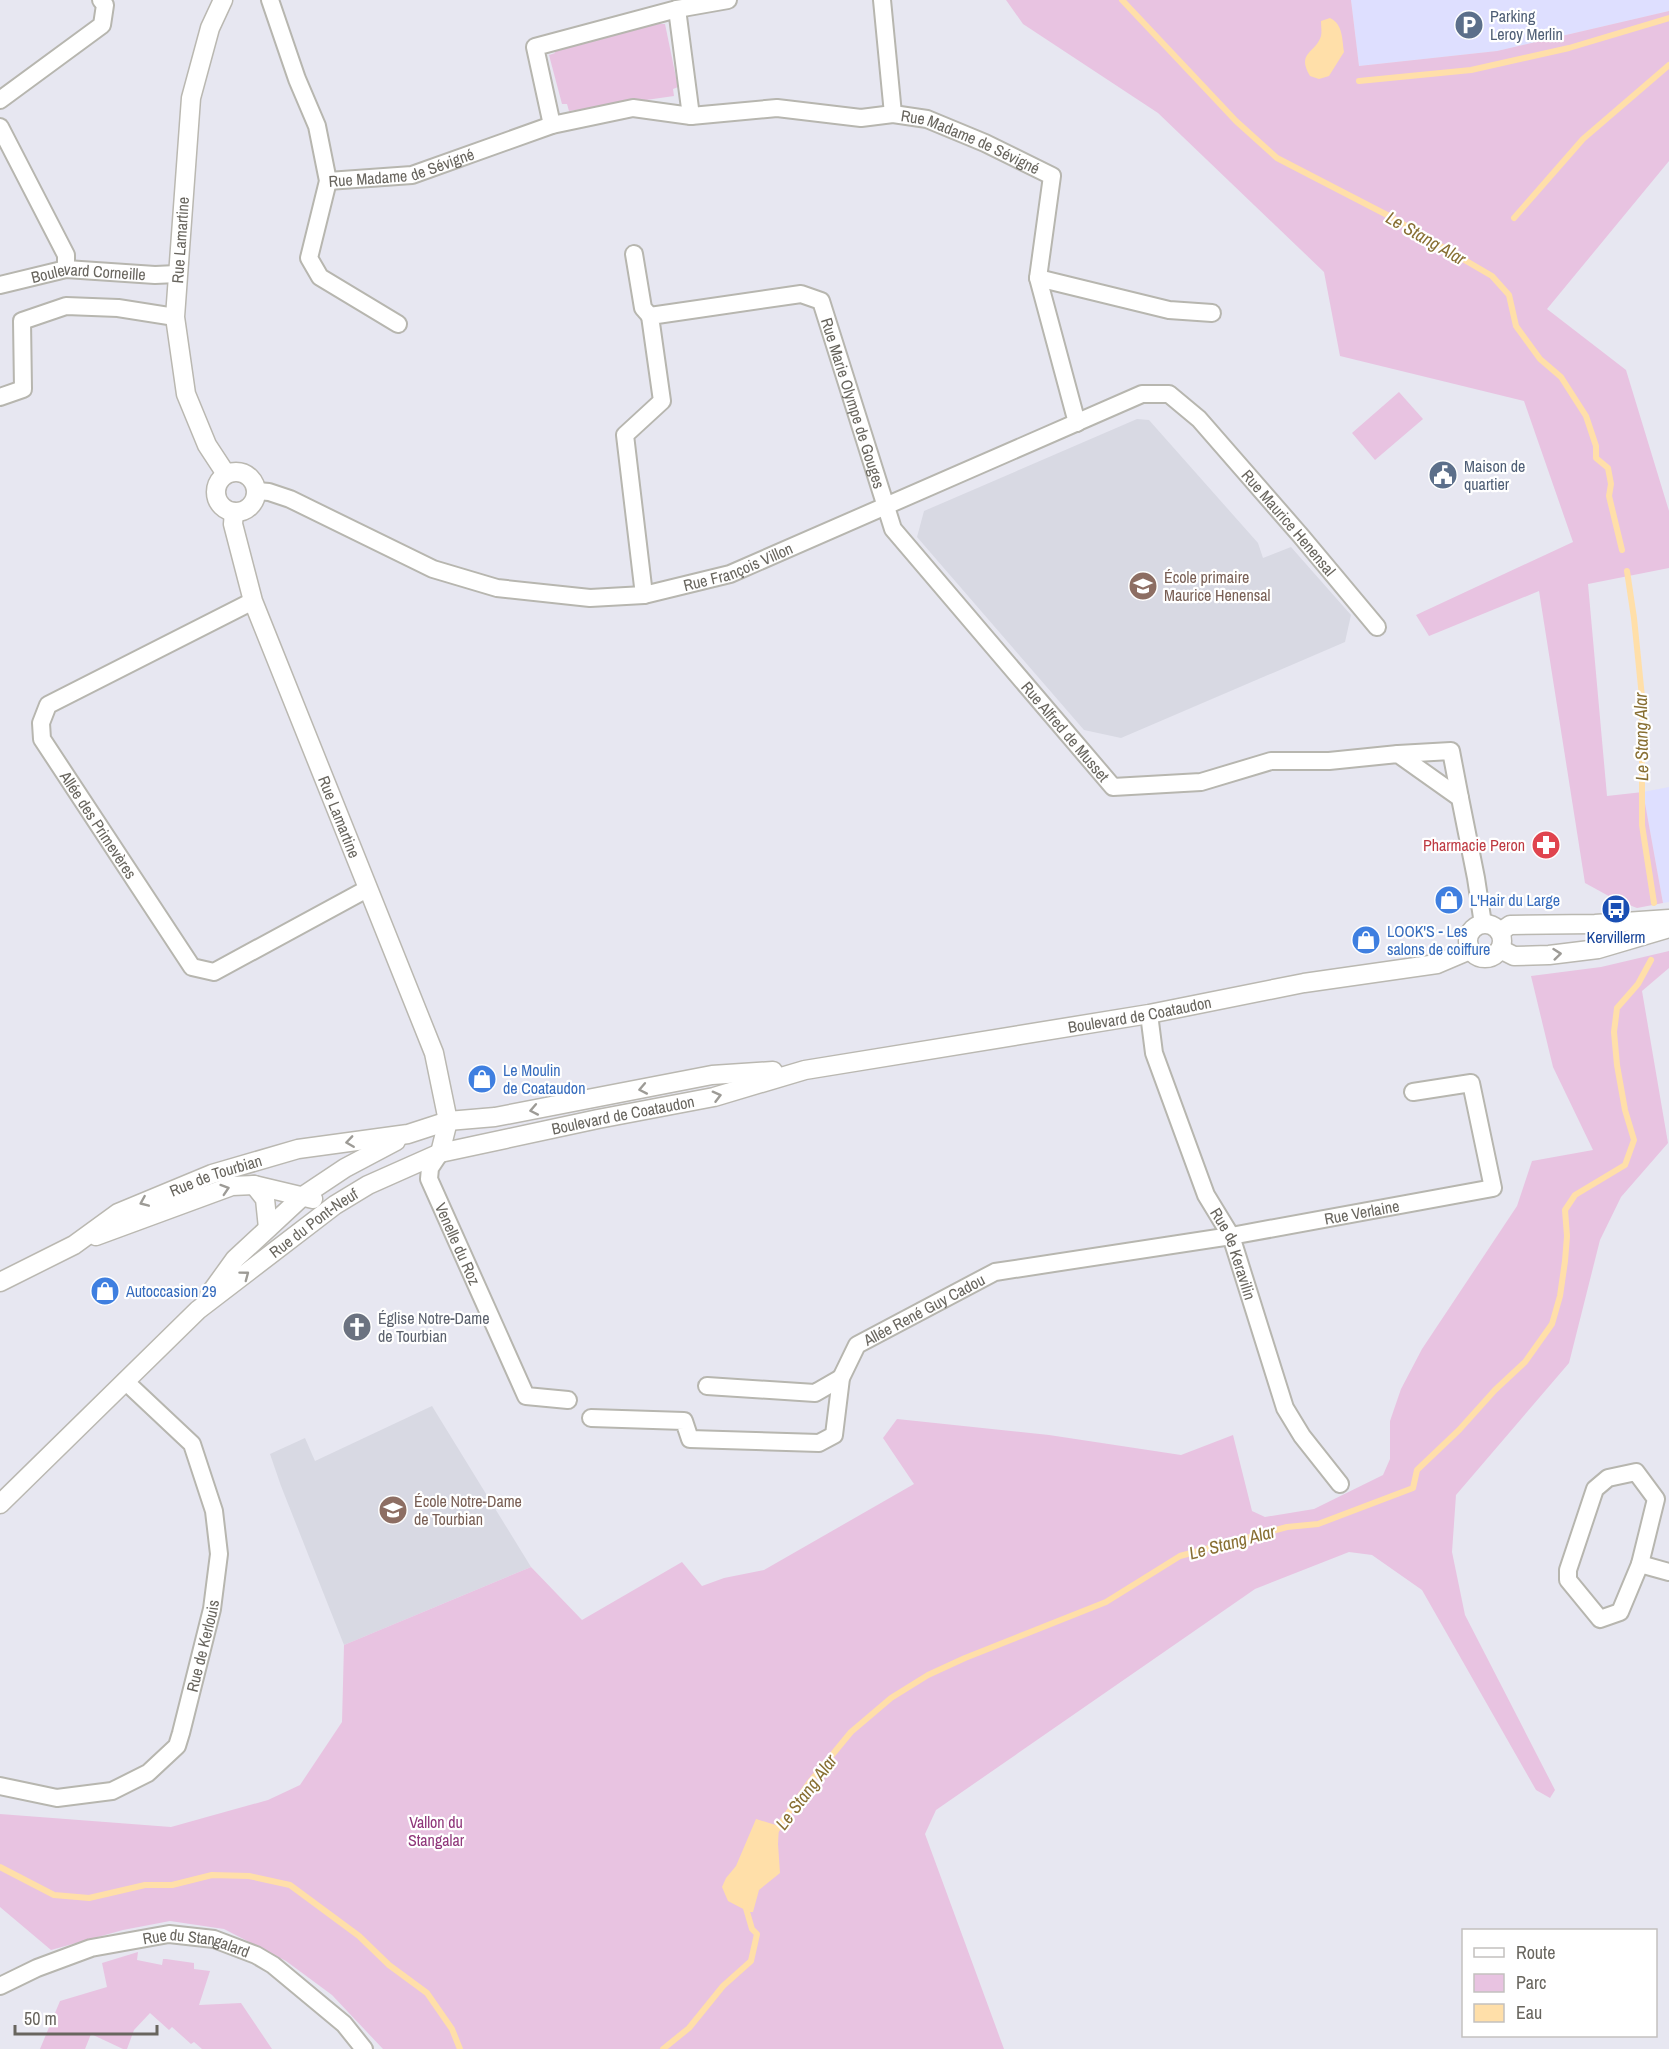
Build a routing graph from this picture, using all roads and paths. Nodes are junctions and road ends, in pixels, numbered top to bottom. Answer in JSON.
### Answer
{"nodes":[{"id":1,"x":101,"y":0,"type":"edge"},
{"id":2,"x":223,"y":0,"type":"edge"},
{"id":3,"x":270,"y":0,"type":"edge"},
{"id":4,"x":728,"y":0,"type":"edge"},
{"id":5,"x":882,"y":0,"type":"edge"},
{"id":6,"x":677,"y":9,"type":"junction"},
{"id":7,"x":0,"y":100,"type":"edge"},
{"id":8,"x":893,"y":114,"type":"junction"},
{"id":9,"x":691,"y":116,"type":"junction"},
{"id":10,"x":552,"y":125,"type":"junction"},
{"id":11,"x":0,"y":127,"type":"edge"},
{"id":12,"x":328,"y":181,"type":"junction"},
{"id":13,"x":634,"y":254,"type":"dead end"},
{"id":14,"x":66,"y":269,"type":"junction"},
{"id":15,"x":177,"y":274,"type":"junction"},
{"id":16,"x":1038,"y":278,"type":"junction"},
{"id":17,"x":0,"y":285,"type":"edge"},
{"id":18,"x":1212,"y":313,"type":"dead end"},
{"id":19,"x":650,"y":316,"type":"junction"},
{"id":20,"x":175,"y":317,"type":"junction"},
{"id":21,"x":398,"y":324,"type":"dead end"},
{"id":22,"x":0,"y":398,"type":"edge"},
{"id":23,"x":1200,"y":419,"type":"joint"},
{"id":24,"x":1077,"y":423,"type":"junction"},
{"id":25,"x":226,"y":474,"type":"junction"},
{"id":26,"x":257,"y":490,"type":"junction"},
{"id":27,"x":886,"y":507,"type":"junction"},
{"id":28,"x":234,"y":512,"type":"junction"},
{"id":29,"x":644,"y":595,"type":"junction"},
{"id":30,"x":253,"y":601,"type":"junction"},
{"id":31,"x":1377,"y":627,"type":"dead end"},
{"id":32,"x":1398,"y":754,"type":"junction"},
{"id":33,"x":1460,"y":798,"type":"junction"},
{"id":34,"x":367,"y":889,"type":"junction"},
{"id":35,"x":1669,"y":919,"type":"edge"},
{"id":36,"x":1483,"y":924,"type":"junction"},
{"id":37,"x":1669,"y":928,"type":"edge"},
{"id":38,"x":1500,"y":940,"type":"junction"},
{"id":39,"x":1470,"y":950,"type":"junction"},
{"id":40,"x":1149,"y":1014,"type":"junction"},
{"id":41,"x":805,"y":1070,"type":"junction"},
{"id":42,"x":1413,"y":1092,"type":"dead end"},
{"id":43,"x":448,"y":1121,"type":"junction"},
{"id":44,"x":408,"y":1134,"type":"junction"},
{"id":45,"x":440,"y":1153,"type":"junction"},
{"id":46,"x":254,"y":1185,"type":"junction"},
{"id":47,"x":303,"y":1196,"type":"junction"},
{"id":48,"x":334,"y":1205,"type":"junction"},
{"id":49,"x":268,"y":1228,"type":"junction"},
{"id":50,"x":1231,"y":1236,"type":"junction"},
{"id":51,"x":74,"y":1245,"type":"junction"},
{"id":52,"x":0,"y":1282,"type":"edge"},
{"id":53,"x":198,"y":1310,"type":"junction"},
{"id":54,"x":840,"y":1378,"type":"junction"},
{"id":55,"x":125,"y":1381,"type":"junction"},
{"id":56,"x":707,"y":1386,"type":"dead end"},
{"id":57,"x":568,"y":1400,"type":"dead end"},
{"id":58,"x":591,"y":1418,"type":"dead end"},
{"id":59,"x":1340,"y":1484,"type":"dead end"},
{"id":60,"x":0,"y":1504,"type":"edge"},
{"id":61,"x":1640,"y":1564,"type":"junction"},
{"id":62,"x":1669,"y":1572,"type":"edge"},
{"id":63,"x":0,"y":1786,"type":"edge"},
{"id":64,"x":0,"y":1986,"type":"edge"},
{"id":65,"x":364,"y":2049,"type":"edge"}],
"edges":[{"from":1,"to":7,"type":"street"},
{"from":2,"to":15,"type":"main road","name":"Rue Lamartine"},
{"from":3,"to":12,"type":"street","name":"Rue Madame de Sévigné"},
{"from":4,"to":6,"type":"street"},
{"from":5,"to":8,"type":"street","name":"Rue Madame de Sévigné"},
{"from":6,"to":9,"type":"street"},
{"from":6,"to":10,"type":"street"},
{"from":8,"to":9,"type":"street","name":"Rue Madame de Sévigné"},
{"from":8,"to":16,"type":"street","name":"Rue Madame de Sévigné"},
{"from":9,"to":10,"type":"street","name":"Rue Madame de Sévigné"},
{"from":10,"to":12,"type":"street","name":"Rue Madame de Sévigné"},
{"from":11,"to":14,"type":"street"},
{"from":12,"to":21,"type":"street"},
{"from":13,"to":19,"type":"street"},
{"from":14,"to":15,"type":"street","name":"Boulevard Corneille"},
{"from":14,"to":17,"type":"street","name":"Boulevard Corneille"},
{"from":15,"to":20,"type":"main road","name":"Rue Lamartine"},
{"from":16,"to":18,"type":"street"},
{"from":16,"to":24,"type":"street","name":"Rue Madame de Sévigné"},
{"from":19,"to":27,"type":"street","name":"Rue Marie Olympe de Gouges"},
{"from":19,"to":29,"type":"street"},
{"from":20,"to":22,"type":"street"},
{"from":20,"to":25,"type":"main road","name":"Rue Lamartine"},
{"from":23,"to":24,"type":"street","name":"Rue François Villon"},
{"from":23,"to":31,"type":"street","name":"Rue Maurice Henensal"},
{"from":24,"to":27,"type":"street","name":"Rue François Villon"},
{"from":25,"to":26,"type":"main road"},
{"from":25,"to":28,"type":"main road"},
{"from":26,"to":28,"type":"main road"},
{"from":26,"to":29,"type":"street","name":"Rue François Villon"},
{"from":27,"to":29,"type":"street","name":"Rue François Villon"},
{"from":27,"to":32,"type":"street","name":"Rue Alfred de Musset"},
{"from":28,"to":30,"type":"main road","name":"Rue Lamartine"},
{"from":30,"to":34,"type":"main road","name":"Rue Lamartine"},
{"from":30,"to":34,"type":"street","name":"Allée des Primevères"},
{"from":32,"to":33,"type":"street"},
{"from":32,"to":33,"type":"street","name":"Rue Alfred de Musset"},
{"from":33,"to":36,"type":"street","name":"Rue Alfred de Musset"},
{"from":34,"to":43,"type":"main road","name":"Rue Lamartine"},
{"from":35,"to":38,"type":"main road","name":"Boulevard de Coataudon"},
{"from":36,"to":38,"type":"main road","name":"Boulevard de Coataudon"},
{"from":36,"to":39,"type":"main road"},
{"from":38,"to":37,"type":"main road","name":"Boulevard de Coataudon","one_way":true},
{"from":38,"to":39,"type":"main road","name":"Boulevard de Coataudon"},
{"from":39,"to":40,"type":"main road","name":"Boulevard de Coataudon"},
{"from":40,"to":41,"type":"main road","name":"Boulevard de Coataudon"},
{"from":40,"to":50,"type":"street","name":"Rue de Keravilin"},
{"from":41,"to":43,"type":"main road","name":"Boulevard de Coataudon","one_way":true},
{"from":45,"to":41,"type":"main road","name":"Boulevard de Coataudon","one_way":true},
{"from":42,"to":50,"type":"street","name":"Rue Verlaine"},
{"from":43,"to":44,"type":"main road","name":"Rue de Tourbian"},
{"from":43,"to":45,"type":"main road"},
{"from":44,"to":47,"type":"main road","name":"Rue du Pont-Neuf"},
{"from":44,"to":51,"type":"main road","name":"Rue de Tourbian","one_way":true},
{"from":45,"to":48,"type":"main road","name":"Rue du Pont-Neuf"},
{"from":45,"to":57,"type":"street","name":"Venelle du Roz"},
{"from":46,"to":47,"type":"main road"},
{"from":46,"to":49,"type":"main road"},
{"from":51,"to":46,"type":"main road","one_way":true},
{"from":47,"to":48,"type":"main road"},
{"from":47,"to":49,"type":"main road","name":"Rue du Pont-Neuf"},
{"from":53,"to":48,"type":"main road","name":"Rue du Pont-Neuf","one_way":true},
{"from":49,"to":53,"type":"main road","name":"Rue du Pont-Neuf"},
{"from":50,"to":54,"type":"street","name":"Allée René Guy Cadou"},
{"from":50,"to":59,"type":"street","name":"Rue de Keravilin"},
{"from":51,"to":52,"type":"main road","name":"Rue de Tourbian"},
{"from":53,"to":55,"type":"main road","name":"Rue du Pont-Neuf"},
{"from":54,"to":56,"type":"street"},
{"from":54,"to":58,"type":"street","name":"Allée René Guy Cadou"},
{"from":55,"to":60,"type":"main road","name":"Rue du Pont-Neuf"},
{"from":55,"to":63,"type":"street","name":"Rue de Kerlouis"},
{"from":61,"to":61,"type":"street"},
{"from":61,"to":62,"type":"street"},
{"from":64,"to":65,"type":"street","name":"Rue du Stangalard"}]}
